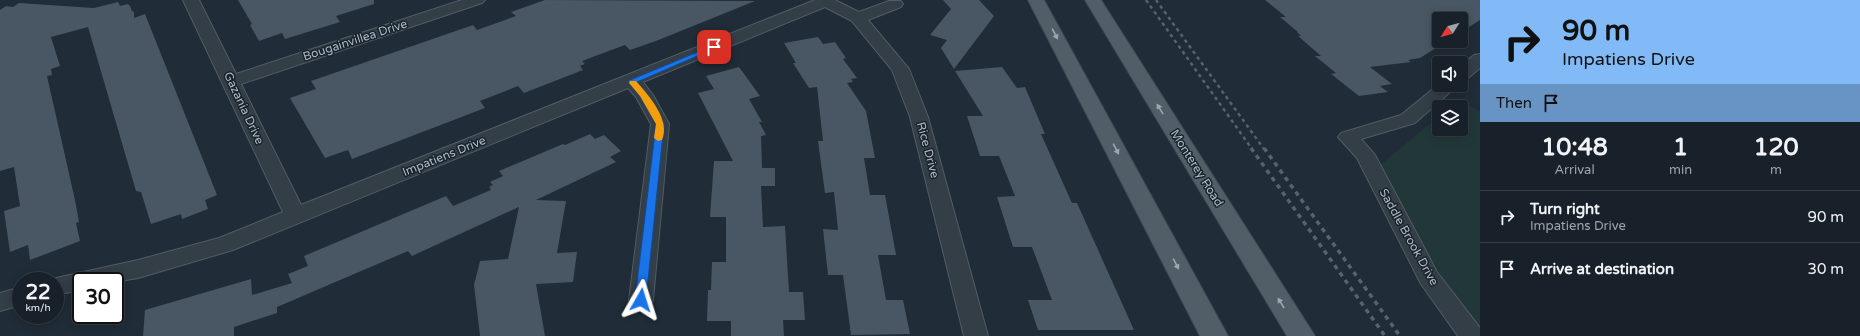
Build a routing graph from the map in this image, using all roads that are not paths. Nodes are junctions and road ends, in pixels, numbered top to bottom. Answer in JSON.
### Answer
{"nodes":[{"id":1,"x":191,"y":0,"type":"edge"},
{"id":2,"x":477,"y":0,"type":"edge"},
{"id":3,"x":1036,"y":0,"type":"edge"},
{"id":4,"x":1093,"y":0,"type":"edge"},
{"id":5,"x":824,"y":1,"type":"edge"},
{"id":6,"x":895,"y":4,"type":"dead end"},
{"id":7,"x":858,"y":18,"type":"junction"},
{"id":8,"x":1480,"y":60,"type":"edge"},
{"id":9,"x":1468,"y":69,"type":"edge"},
{"id":10,"x":232,"y":81,"type":"junction"},
{"id":11,"x":632,"y":81,"type":"junction"},
{"id":12,"x":1440,"y":92,"type":"edge"},
{"id":13,"x":296,"y":216,"type":"junction"},
{"id":14,"x":64,"y":284,"type":"edge"},
{"id":15,"x":12,"y":299,"type":"edge"},
{"id":16,"x":641,"y":300,"type":"dead end"},
{"id":17,"x":0,"y":302,"type":"edge"},
{"id":18,"x":976,"y":336,"type":"edge"},
{"id":19,"x":1214,"y":336,"type":"edge"},
{"id":20,"x":1301,"y":336,"type":"edge"},
{"id":21,"x":1472,"y":336,"type":"edge"}],
"edges":[{"from":1,"to":10,"type":"street","name":"Gazania Drive"},
{"from":2,"to":10,"type":"street","name":"Bougainvillea Drive"},
{"from":3,"to":19,"type":"main road","one_way":true},
{"from":20,"to":4,"type":"main road","name":"Monterey Road","one_way":true},
{"from":5,"to":7,"type":"street","name":"Rice Drive"},
{"from":5,"to":11,"type":"street","name":"Impatiens Drive"},
{"from":6,"to":7,"type":"street"},
{"from":7,"to":18,"type":"street","name":"Rice Drive"},
{"from":8,"to":9,"type":"street"},
{"from":10,"to":13,"type":"street","name":"Gazania Drive"},
{"from":11,"to":13,"type":"street","name":"Impatiens Drive"},
{"from":11,"to":16,"type":"street"},
{"from":12,"to":21,"type":"street","name":"Saddle Brook Drive"},
{"from":13,"to":14,"type":"street","name":"Impatiens Drive"},
{"from":15,"to":17,"type":"street"}]}
